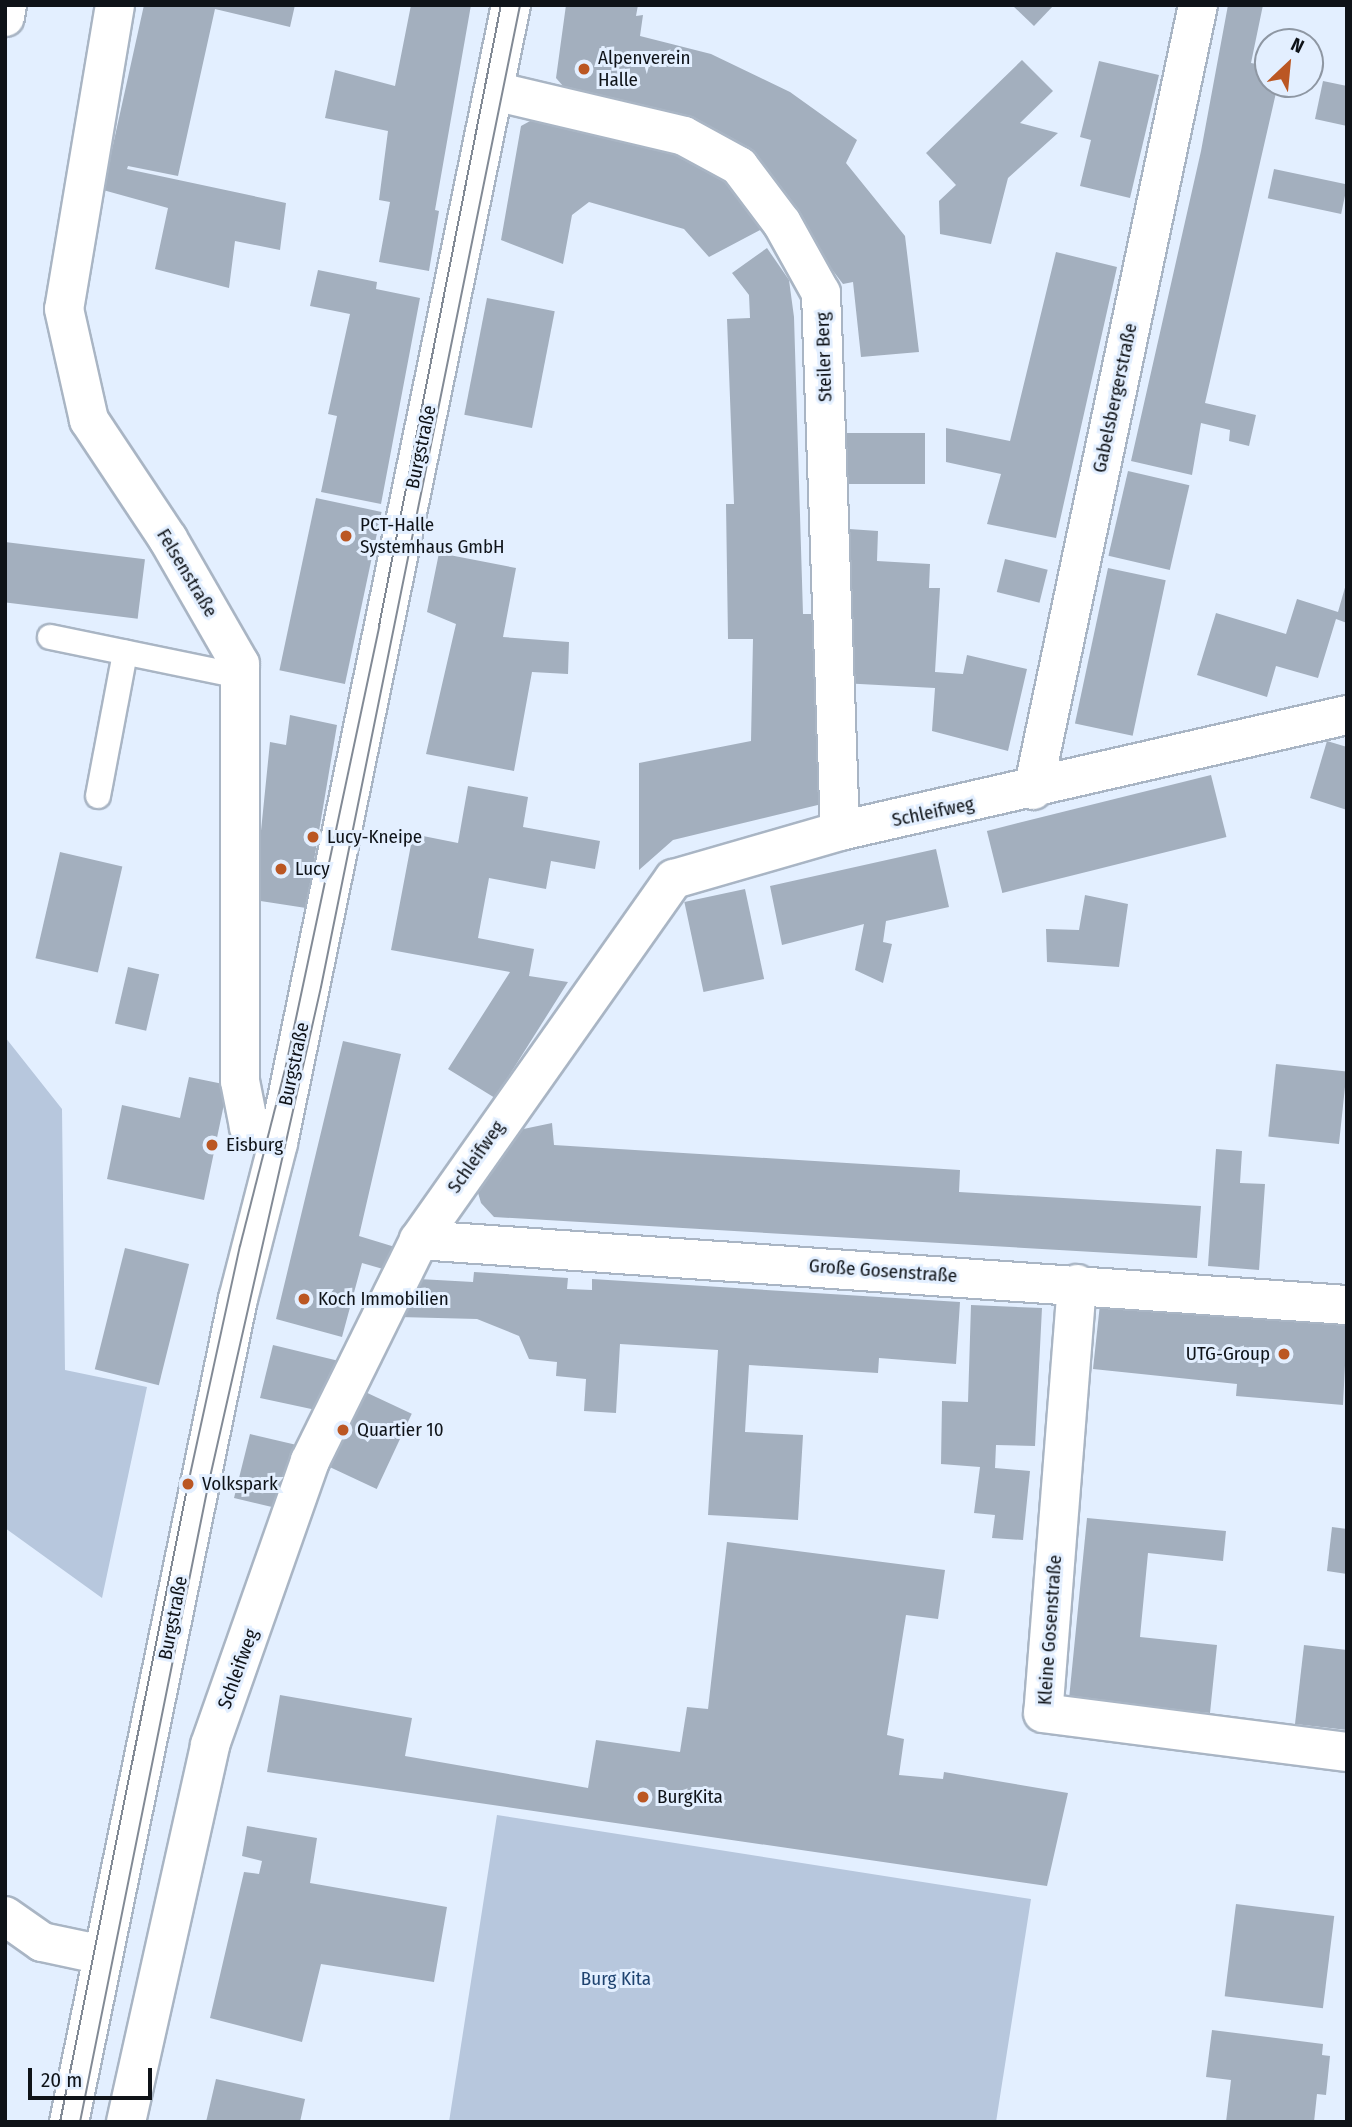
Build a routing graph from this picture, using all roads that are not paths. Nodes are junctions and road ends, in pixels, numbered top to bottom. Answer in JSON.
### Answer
{"nodes":[{"id":1,"x":7,"y":5,"type":"edge"},
{"id":2,"x":115,"y":5,"type":"edge"},
{"id":3,"x":511,"y":5,"type":"edge"},
{"id":4,"x":1198,"y":5,"type":"edge"},
{"id":5,"x":5,"y":17,"type":"edge"},
{"id":6,"x":494,"y":91,"type":"junction"},
{"id":7,"x":50,"y":637,"type":"dead end"},
{"id":8,"x":125,"y":653,"type":"junction"},
{"id":9,"x":240,"y":676,"type":"junction"},
{"id":10,"x":1347,"y":715,"type":"edge"},
{"id":11,"x":1033,"y":790,"type":"junction"},
{"id":12,"x":98,"y":796,"type":"dead end"},
{"id":13,"x":840,"y":831,"type":"junction"},
{"id":14,"x":278,"y":1143,"type":"junction"},
{"id":15,"x":419,"y":1240,"type":"junction"},
{"id":16,"x":1077,"y":1284,"type":"junction"},
{"id":17,"x":1347,"y":1305,"type":"edge"},
{"id":18,"x":1347,"y":1752,"type":"edge"},
{"id":19,"x":5,"y":1916,"type":"edge"},
{"id":20,"x":103,"y":1955,"type":"junction"},
{"id":21,"x":69,"y":2122,"type":"edge"},
{"id":22,"x":126,"y":2122,"type":"edge"}],
"edges":[{"from":1,"to":5,"type":"street"},
{"from":2,"to":9,"type":"street","name":"Felsenstraße"},
{"from":3,"to":6,"type":"street","name":"Burgstraße"},
{"from":4,"to":11,"type":"street","name":"Gabelsbergerstraße"},
{"from":6,"to":13,"type":"street","name":"Steiler Berg"},
{"from":6,"to":14,"type":"street","name":"Burgstraße"},
{"from":7,"to":8,"type":"lane"},
{"from":8,"to":9,"type":"lane"},
{"from":8,"to":12,"type":"lane"},
{"from":9,"to":14,"type":"street","name":"Felsenstraße"},
{"from":10,"to":11,"type":"street","name":"Schleifweg"},
{"from":11,"to":13,"type":"street","name":"Schleifweg"},
{"from":13,"to":15,"type":"street","name":"Schleifweg"},
{"from":14,"to":20,"type":"street","name":"Burgstraße"},
{"from":15,"to":16,"type":"street","name":"Große Gosenstraße"},
{"from":15,"to":22,"type":"street","name":"Schleifweg"},
{"from":16,"to":17,"type":"street","name":"Große Gosenstraße"},
{"from":16,"to":18,"type":"street","name":"Kleine Gosenstraße"},
{"from":19,"to":20,"type":"street"},
{"from":20,"to":21,"type":"street","name":"Burgstraße"}]}
